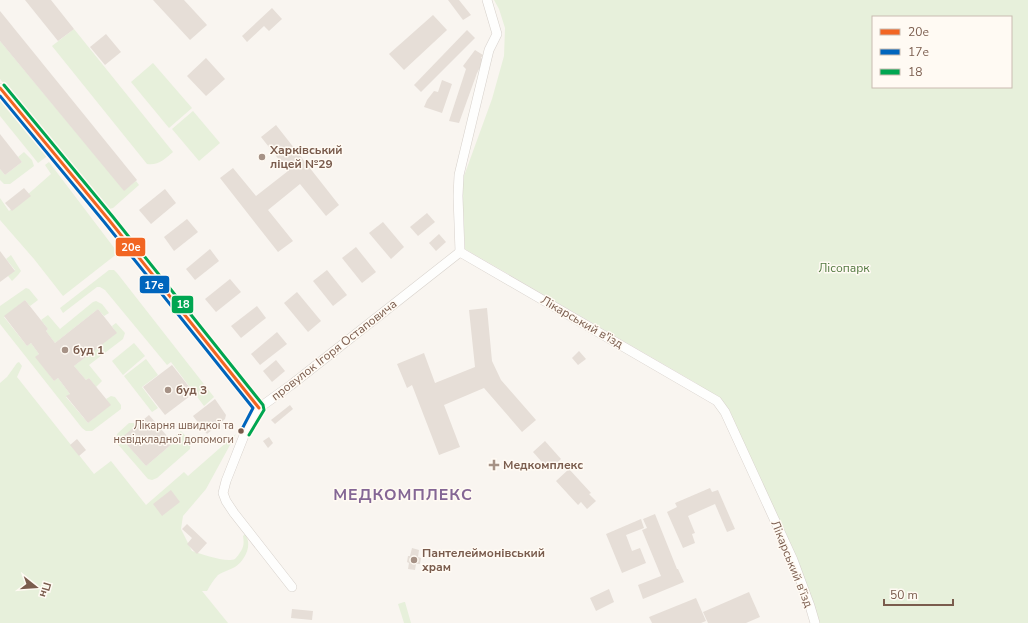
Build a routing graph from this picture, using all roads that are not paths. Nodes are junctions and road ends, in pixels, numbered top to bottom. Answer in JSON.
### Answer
{"nodes":[{"id":1,"x":487,"y":0,"type":"edge"},
{"id":2,"x":0,"y":88,"type":"edge"},
{"id":3,"x":460,"y":252,"type":"junction"},
{"id":4,"x":259,"y":408,"type":"junction"},
{"id":5,"x":292,"y":587,"type":"dead end"},
{"id":6,"x":815,"y":623,"type":"edge"}],
"edges":[{"from":1,"to":3,"type":"street"},
{"from":2,"to":4,"type":"street"},
{"from":3,"to":4,"type":"street","name":"провулок Ігоря Остаповича"},
{"from":3,"to":6,"type":"street","name":"Лікарський в'їзд"},
{"from":4,"to":5,"type":"street","name":"провулок Ігоря Остаповича"}]}
